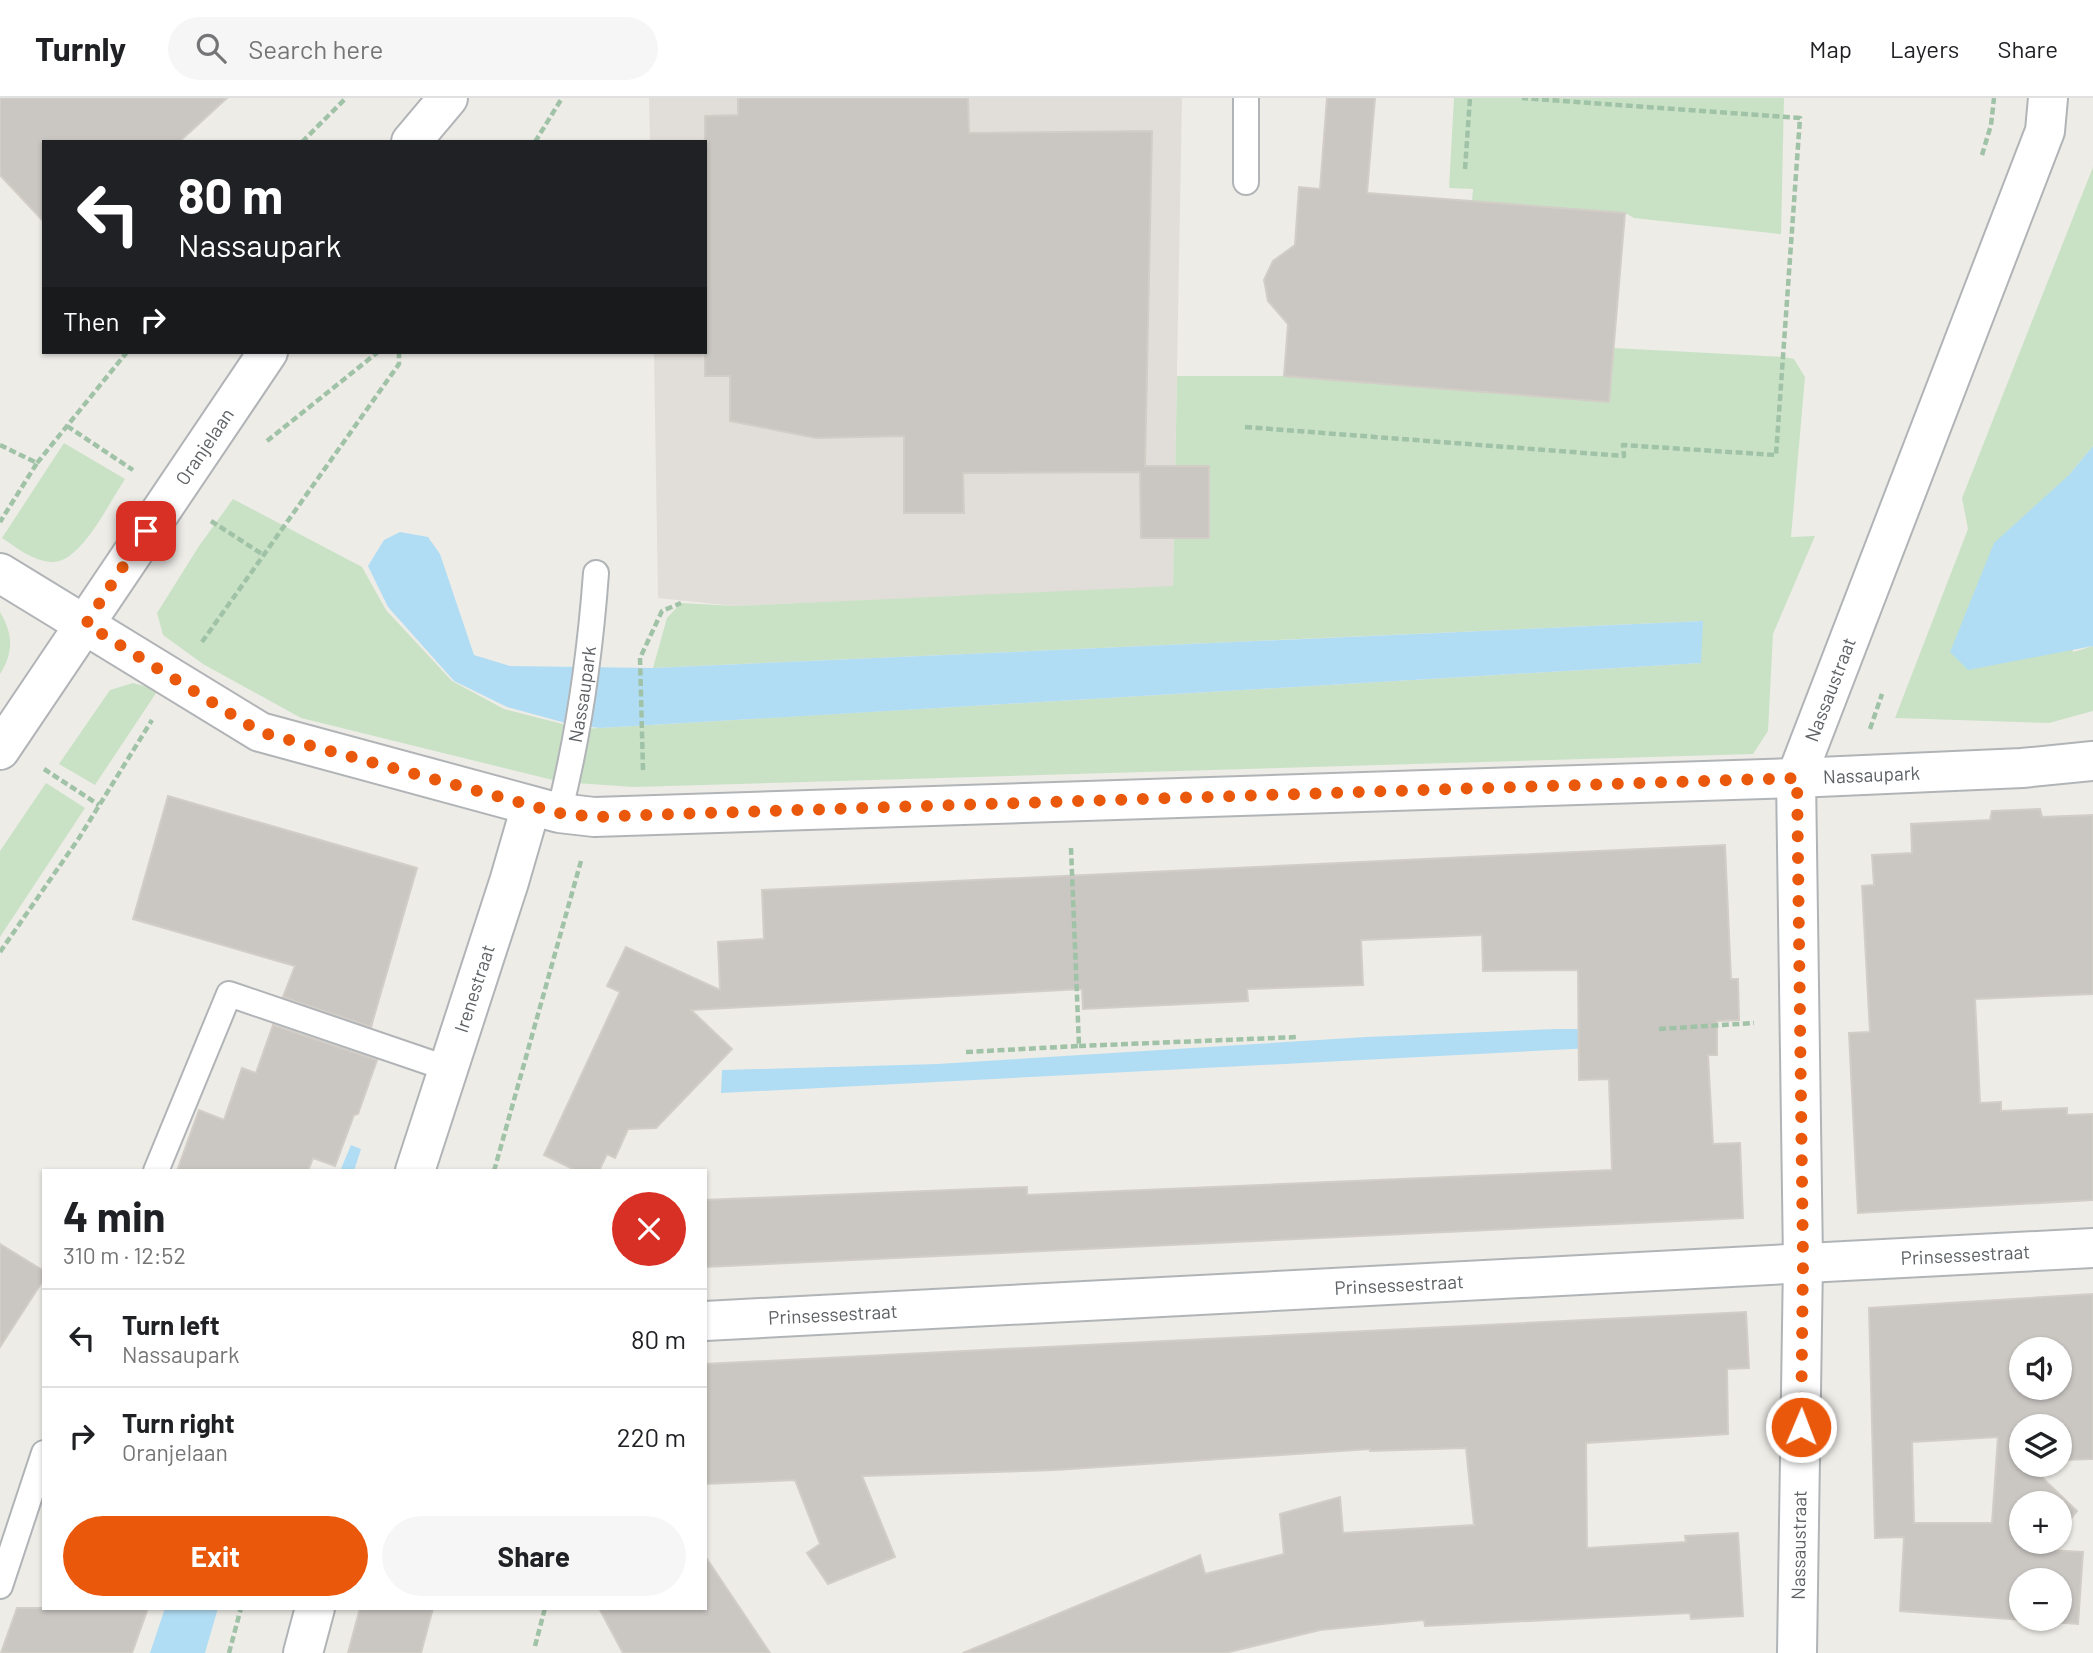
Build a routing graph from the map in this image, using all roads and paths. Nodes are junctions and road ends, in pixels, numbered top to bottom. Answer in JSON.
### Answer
{"nodes":[{"id":1,"x":346,"y":98,"type":"edge"},
{"id":2,"x":448,"y":98,"type":"edge"},
{"id":3,"x":562,"y":98,"type":"edge"},
{"id":4,"x":1246,"y":98,"type":"edge"},
{"id":5,"x":1470,"y":98,"type":"edge"},
{"id":6,"x":1522,"y":98,"type":"edge"},
{"id":7,"x":2048,"y":98,"type":"edge"},
{"id":8,"x":304,"y":140,"type":"edge"},
{"id":9,"x":413,"y":140,"type":"edge"},
{"id":10,"x":536,"y":140,"type":"edge"},
{"id":11,"x":1465,"y":169,"type":"dead end"},
{"id":12,"x":1246,"y":182,"type":"dead end"},
{"id":13,"x":125,"y":354,"type":"edge"},
{"id":14,"x":267,"y":354,"type":"edge"},
{"id":15,"x":1245,"y":427,"type":"dead end"},
{"id":16,"x":0,"y":445,"type":"edge"},
{"id":17,"x":37,"y":463,"type":"junction"},
{"id":18,"x":0,"y":522,"type":"edge"},
{"id":19,"x":0,"y":573,"type":"edge"},
{"id":20,"x":596,"y":573,"type":"dead end"},
{"id":21,"x":681,"y":603,"type":"dead end"},
{"id":22,"x":86,"y":624,"type":"junction"},
{"id":23,"x":1886,"y":685,"type":"dead end"},
{"id":24,"x":642,"y":737,"type":"dead end"},
{"id":25,"x":2,"y":747,"type":"edge"},
{"id":26,"x":2093,"y":761,"type":"edge"},
{"id":27,"x":1853,"y":774,"type":"junction"},
{"id":28,"x":1797,"y":778,"type":"junction"},
{"id":29,"x":1070,"y":802,"type":"junction"},
{"id":30,"x":99,"y":805,"type":"dead end"},
{"id":31,"x":561,"y":812,"type":"junction"},
{"id":32,"x":1760,"y":1023,"type":"dead end"},
{"id":33,"x":1658,"y":1029,"type":"dead end"},
{"id":34,"x":1298,"y":1037,"type":"dead end"},
{"id":35,"x":1079,"y":1046,"type":"junction"},
{"id":36,"x":965,"y":1052,"type":"dead end"},
{"id":37,"x":449,"y":1069,"type":"junction"},
{"id":38,"x":157,"y":1169,"type":"edge"},
{"id":39,"x":416,"y":1169,"type":"edge"},
{"id":40,"x":495,"y":1169,"type":"edge"},
{"id":41,"x":2093,"y":1248,"type":"edge"},
{"id":42,"x":1803,"y":1261,"type":"junction"},
{"id":43,"x":707,"y":1321,"type":"edge"},
{"id":44,"x":42,"y":1459,"type":"edge"},
{"id":45,"x":0,"y":1586,"type":"edge"},
{"id":46,"x":240,"y":1610,"type":"edge"},
{"id":47,"x":314,"y":1610,"type":"edge"},
{"id":48,"x":544,"y":1610,"type":"edge"},
{"id":49,"x":535,"y":1646,"type":"dead end"},
{"id":50,"x":229,"y":1653,"type":"edge"},
{"id":51,"x":303,"y":1653,"type":"edge"},
{"id":52,"x":1797,"y":1653,"type":"edge"}],
"edges":[{"from":1,"to":8,"type":"path"},
{"from":2,"to":9,"type":"street"},
{"from":3,"to":10,"type":"path"},
{"from":4,"to":12,"type":"lane"},
{"from":5,"to":11,"type":"path"},
{"from":6,"to":15,"type":"path"},
{"from":7,"to":28,"type":"street","name":"Nassaustraat"},
{"from":13,"to":17,"type":"path"},
{"from":14,"to":22,"type":"street","name":"Oranjelaan"},
{"from":16,"to":17,"type":"path"},
{"from":17,"to":18,"type":"path"},
{"from":19,"to":22,"type":"street","name":"Nassaupark"},
{"from":20,"to":31,"type":"lane","name":"Nassaupark"},
{"from":21,"to":24,"type":"path"},
{"from":22,"to":25,"type":"street","name":"Oranjelaan"},
{"from":22,"to":31,"type":"street","name":"Nassaupark"},
{"from":23,"to":27,"type":"path"},
{"from":25,"to":30,"type":"path"},
{"from":26,"to":27,"type":"street","name":"Nassaupark"},
{"from":27,"to":28,"type":"street","name":"Nassaupark"},
{"from":28,"to":29,"type":"street","name":"Nassaupark"},
{"from":28,"to":42,"type":"street","name":"Nassaustraat"},
{"from":29,"to":31,"type":"street","name":"Nassaupark"},
{"from":29,"to":35,"type":"path"},
{"from":31,"to":37,"type":"street","name":"Irenestraat"},
{"from":31,"to":40,"type":"path"},
{"from":32,"to":33,"type":"path"},
{"from":34,"to":35,"type":"path"},
{"from":35,"to":36,"type":"path"},
{"from":37,"to":38,"type":"lane"},
{"from":37,"to":39,"type":"street","name":"Irenestraat"},
{"from":41,"to":42,"type":"street","name":"Prinsessestraat"},
{"from":42,"to":43,"type":"street","name":"Prinsessestraat"},
{"from":42,"to":52,"type":"street","name":"Nassaustraat"},
{"from":44,"to":45,"type":"lane"},
{"from":46,"to":50,"type":"path"},
{"from":47,"to":51,"type":"street"},
{"from":48,"to":49,"type":"path"}]}
